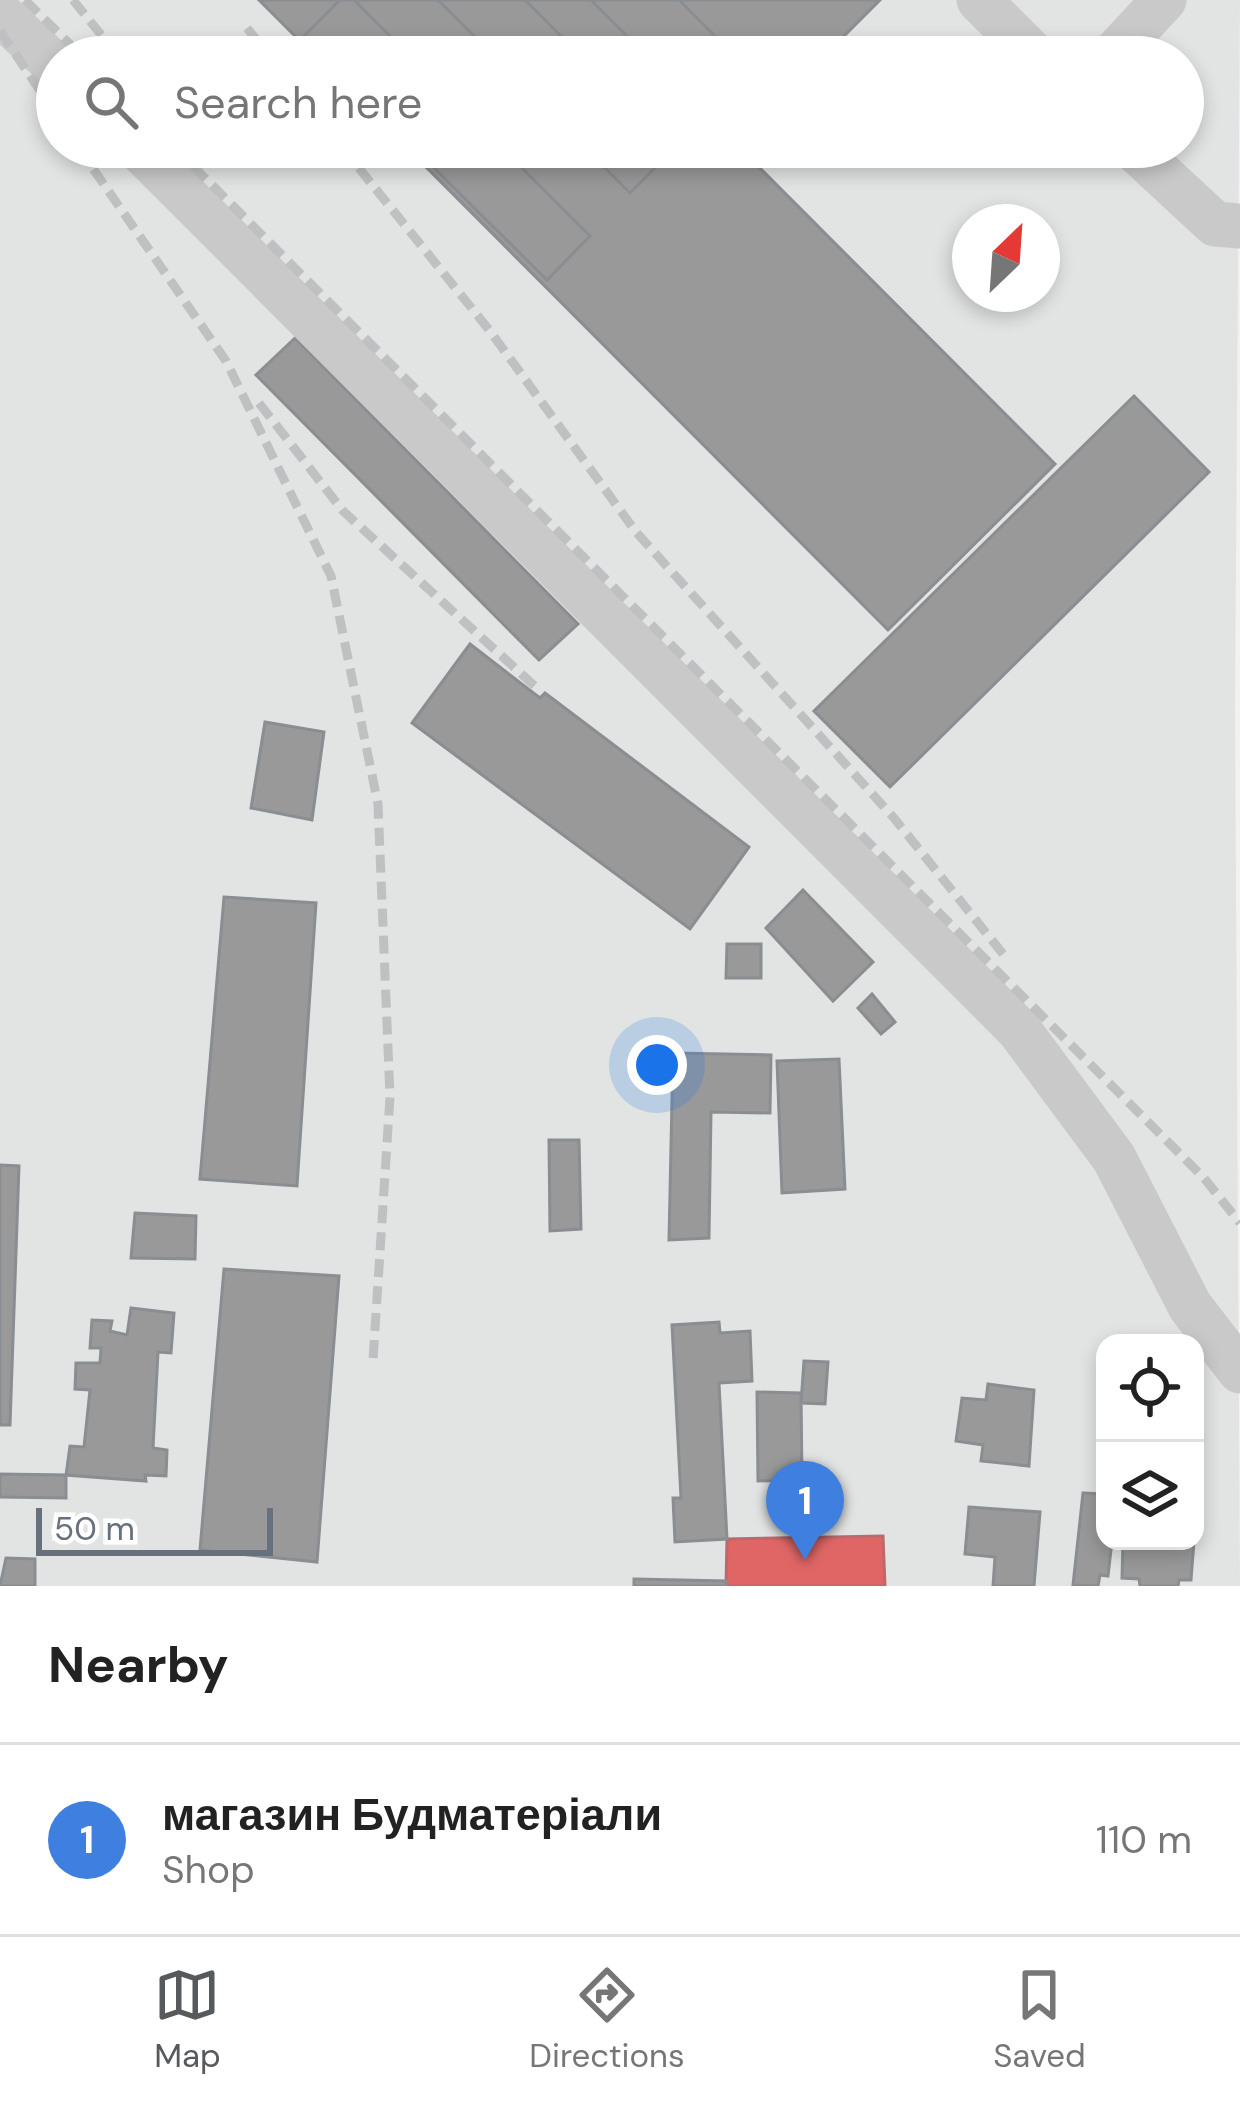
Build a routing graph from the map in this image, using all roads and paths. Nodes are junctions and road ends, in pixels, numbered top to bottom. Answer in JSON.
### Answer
{"nodes":[{"id":1,"x":979,"y":0,"type":"edge"},
{"id":2,"x":1164,"y":0,"type":"edge"},
{"id":3,"x":0,"y":14,"type":"edge"},
{"id":4,"x":1015,"y":36,"type":"edge"},
{"id":5,"x":1131,"y":36,"type":"edge"},
{"id":6,"x":36,"y":47,"type":"edge"},
{"id":7,"x":158,"y":168,"type":"edge"},
{"id":8,"x":1155,"y":168,"type":"edge"},
{"id":9,"x":1240,"y":226,"type":"edge"},
{"id":10,"x":1240,"y":1371,"type":"edge"}],
"edges":[{"from":1,"to":4,"type":"lane"},
{"from":2,"to":5,"type":"lane"},
{"from":3,"to":6,"type":"lane"},
{"from":7,"to":10,"type":"lane"},
{"from":8,"to":9,"type":"lane"}]}
